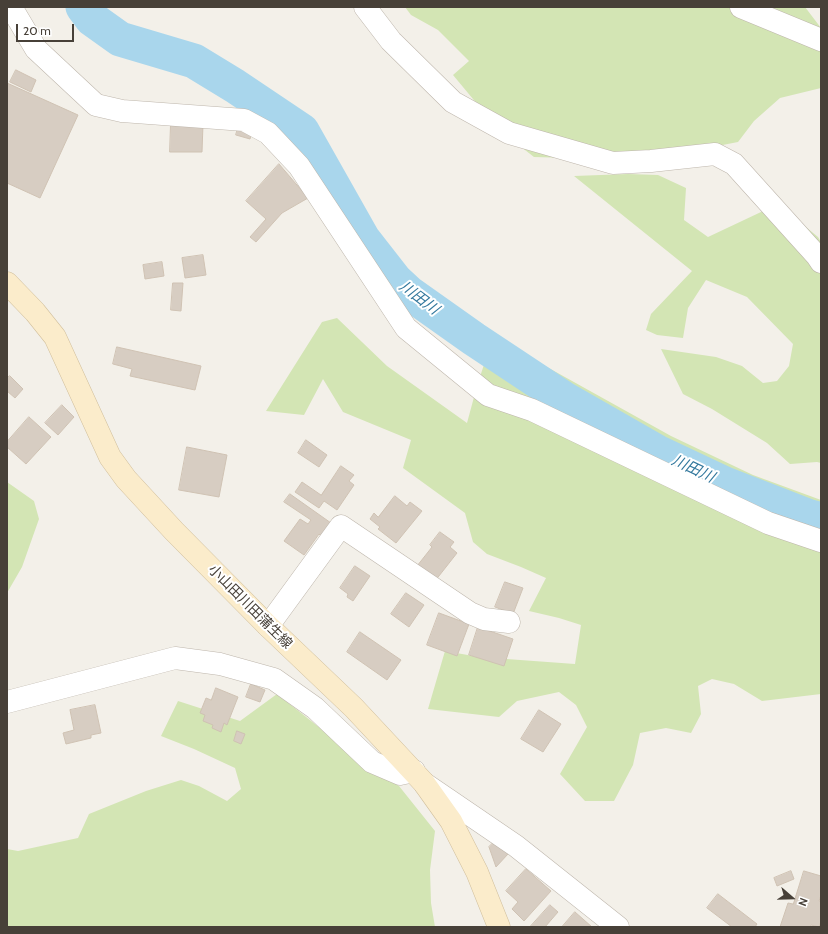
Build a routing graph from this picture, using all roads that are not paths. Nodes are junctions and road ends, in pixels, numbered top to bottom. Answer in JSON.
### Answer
{"nodes":[{"id":1,"x":11,"y":7,"type":"edge"},
{"id":2,"x":365,"y":7,"type":"edge"},
{"id":3,"x":741,"y":7,"type":"edge"},
{"id":4,"x":821,"y":40,"type":"edge"},
{"id":5,"x":821,"y":262,"type":"edge"},
{"id":6,"x":7,"y":284,"type":"edge"},
{"id":7,"x":821,"y":541,"type":"edge"},
{"id":8,"x":509,"y":622,"type":"dead end"},
{"id":9,"x":268,"y":626,"type":"junction"},
{"id":10,"x":7,"y":702,"type":"edge"},
{"id":11,"x":419,"y":777,"type":"junction"},
{"id":12,"x":499,"y":927,"type":"edge"},
{"id":13,"x":618,"y":927,"type":"edge"}],
"edges":[{"from":1,"to":7,"type":"street"},
{"from":2,"to":5,"type":"street"},
{"from":3,"to":4,"type":"street"},
{"from":6,"to":9,"type":"main road","name":"小山田川田蒲生線"},
{"from":8,"to":9,"type":"street"},
{"from":9,"to":11,"type":"main road","name":"小山田川田蒲生線"},
{"from":10,"to":11,"type":"street"},
{"from":11,"to":12,"type":"main road","name":"小山田川田蒲生線"},
{"from":11,"to":13,"type":"street"}]}
